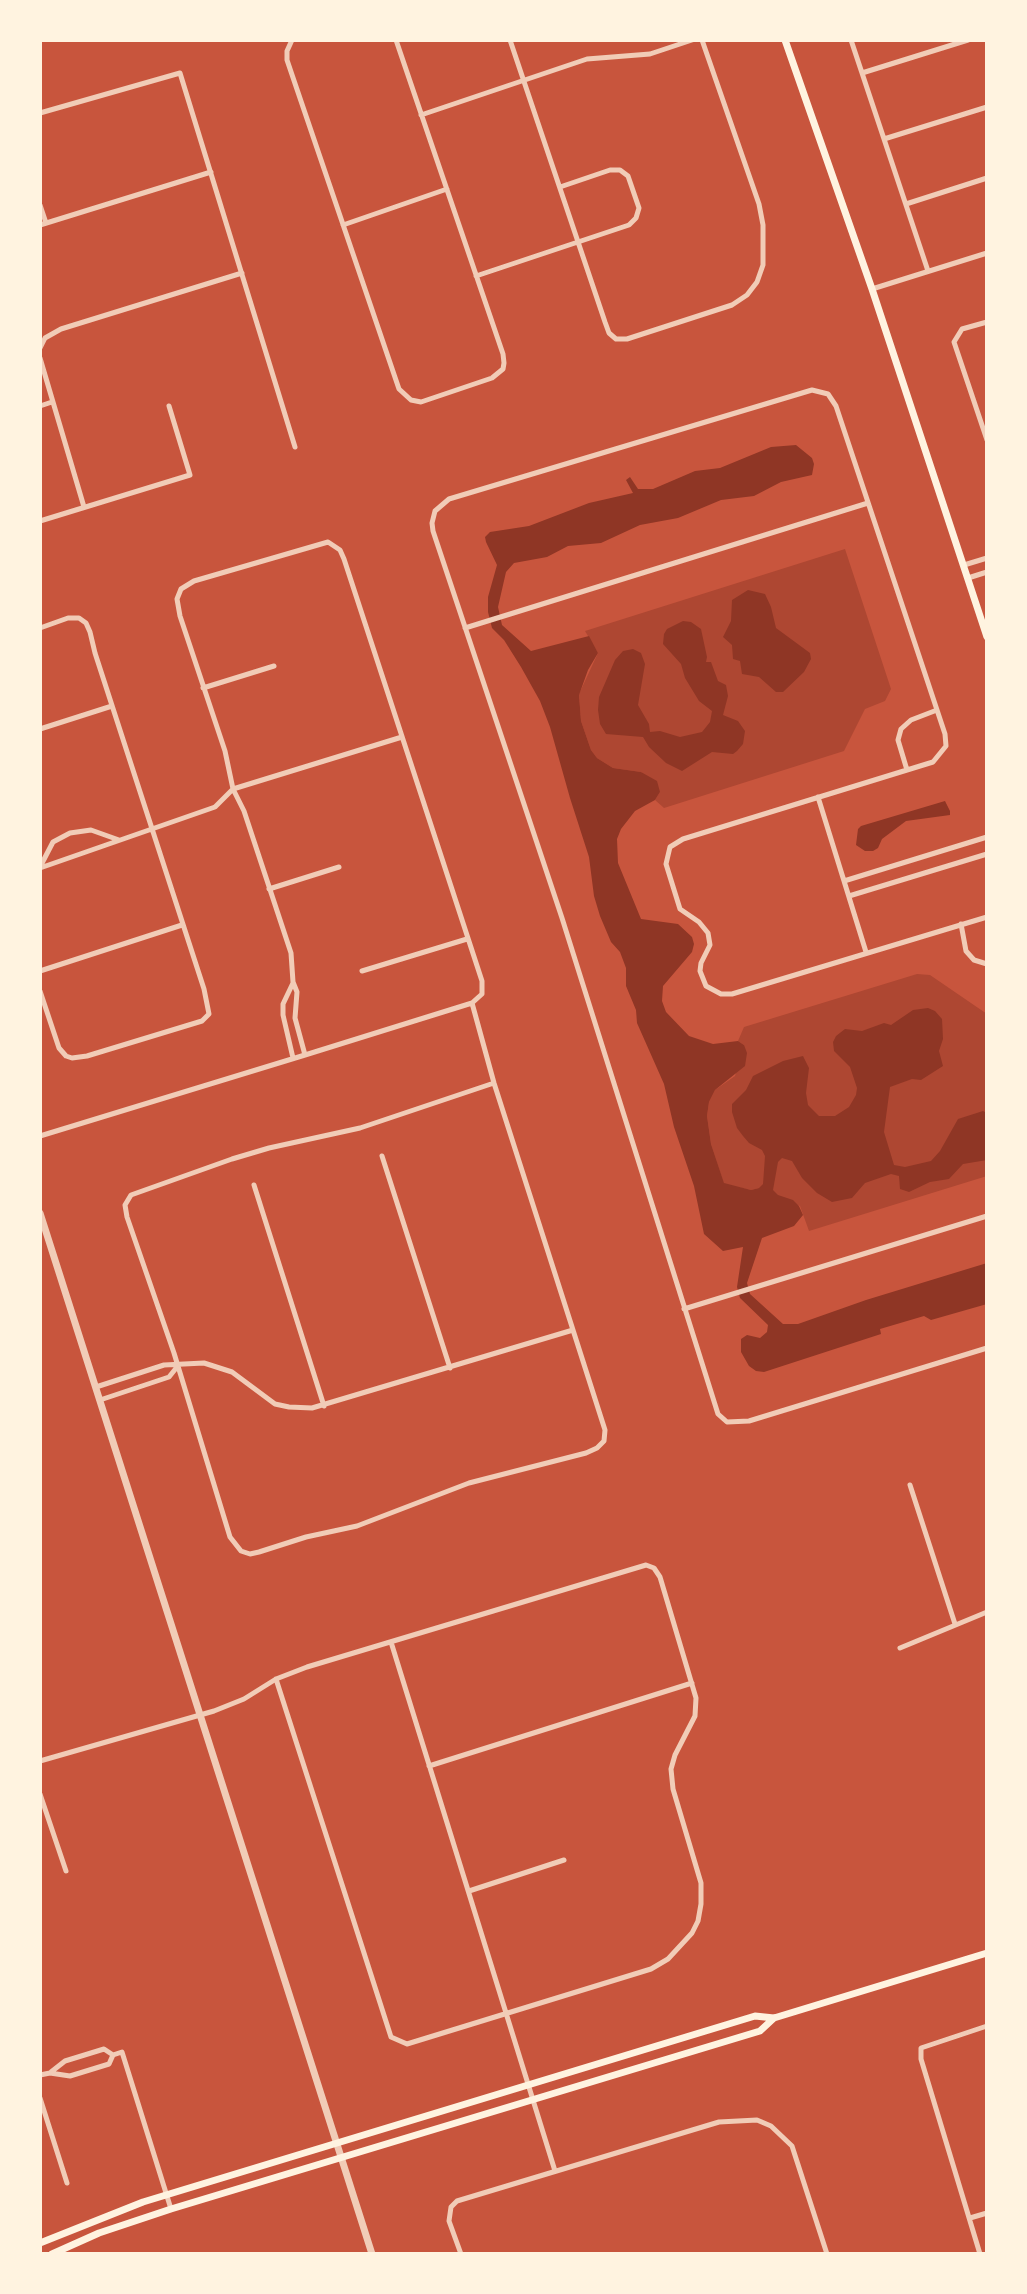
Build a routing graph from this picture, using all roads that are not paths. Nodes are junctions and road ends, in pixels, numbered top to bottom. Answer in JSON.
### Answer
{"nodes":[{"id":1,"x":396,"y":40,"type":"edge"},
{"id":2,"x":510,"y":40,"type":"edge"},
{"id":3,"x":692,"y":40,"type":"edge"},
{"id":4,"x":702,"y":40,"type":"edge"},
{"id":5,"x":785,"y":40,"type":"edge"},
{"id":6,"x":851,"y":40,"type":"edge"},
{"id":7,"x":968,"y":40,"type":"edge"},
{"id":8,"x":291,"y":42,"type":"edge"},
{"id":9,"x":862,"y":73,"type":"junction"},
{"id":10,"x":524,"y":80,"type":"junction"},
{"id":11,"x":987,"y":107,"type":"edge"},
{"id":12,"x":40,"y":113,"type":"edge"},
{"id":13,"x":421,"y":115,"type":"junction"},
{"id":14,"x":884,"y":139,"type":"junction"},
{"id":15,"x":211,"y":172,"type":"junction"},
{"id":16,"x":987,"y":178,"type":"edge"},
{"id":17,"x":560,"y":187,"type":"junction"},
{"id":18,"x":447,"y":189,"type":"junction"},
{"id":19,"x":906,"y":204,"type":"junction"},
{"id":20,"x":40,"y":205,"type":"edge"},
{"id":21,"x":43,"y":224,"type":"edge"},
{"id":22,"x":343,"y":225,"type":"junction"},
{"id":23,"x":579,"y":242,"type":"junction"},
{"id":24,"x":987,"y":253,"type":"edge"},
{"id":25,"x":928,"y":271,"type":"junction"},
{"id":26,"x":242,"y":273,"type":"junction"},
{"id":27,"x":476,"y":276,"type":"junction"},
{"id":28,"x":872,"y":289,"type":"junction"},
{"id":29,"x":987,"y":322,"type":"edge"},
{"id":30,"x":40,"y":346,"type":"edge"},
{"id":31,"x":40,"y":358,"type":"edge"},
{"id":32,"x":52,"y":402,"type":"junction"},
{"id":33,"x":40,"y":406,"type":"edge"},
{"id":34,"x":169,"y":406,"type":"dead end"},
{"id":35,"x":987,"y":440,"type":"edge"},
{"id":36,"x":295,"y":447,"type":"dead end"},
{"id":37,"x":868,"y":503,"type":"junction"},
{"id":38,"x":84,"y":507,"type":"junction"},
{"id":39,"x":40,"y":521,"type":"edge"},
{"id":40,"x":987,"y":558,"type":"edge"},
{"id":41,"x":964,"y":565,"type":"junction"},
{"id":42,"x":987,"y":572,"type":"edge"},
{"id":43,"x":968,"y":578,"type":"junction"},
{"id":44,"x":40,"y":628,"type":"edge"},
{"id":45,"x":465,"y":628,"type":"junction"},
{"id":46,"x":987,"y":637,"type":"edge"},
{"id":47,"x":274,"y":666,"type":"dead end"},
{"id":48,"x":203,"y":688,"type":"junction"},
{"id":49,"x":112,"y":706,"type":"junction"},
{"id":50,"x":937,"y":710,"type":"junction"},
{"id":51,"x":40,"y":729,"type":"edge"},
{"id":52,"x":402,"y":737,"type":"junction"},
{"id":53,"x":907,"y":770,"type":"junction"},
{"id":54,"x":233,"y":789,"type":"junction"},
{"id":55,"x":818,"y":797,"type":"junction"},
{"id":56,"x":151,"y":830,"type":"junction"},
{"id":57,"x":987,"y":837,"type":"edge"},
{"id":58,"x":119,"y":841,"type":"junction"},
{"id":59,"x":987,"y":854,"type":"edge"},
{"id":60,"x":339,"y":867,"type":"dead end"},
{"id":61,"x":40,"y":868,"type":"edge"},
{"id":62,"x":844,"y":881,"type":"junction"},
{"id":63,"x":269,"y":889,"type":"junction"},
{"id":64,"x":849,"y":896,"type":"junction"},
{"id":65,"x":987,"y":917,"type":"edge"},
{"id":66,"x":961,"y":924,"type":"junction"},
{"id":67,"x":182,"y":925,"type":"junction"},
{"id":68,"x":467,"y":939,"type":"junction"},
{"id":69,"x":866,"y":953,"type":"junction"},
{"id":70,"x":987,"y":964,"type":"edge"},
{"id":71,"x":40,"y":971,"type":"edge"},
{"id":72,"x":362,"y":971,"type":"dead end"},
{"id":73,"x":293,"y":982,"type":"junction"},
{"id":74,"x":40,"y":991,"type":"edge"},
{"id":75,"x":472,"y":1003,"type":"junction"},
{"id":76,"x":305,"y":1055,"type":"junction"},
{"id":77,"x":293,"y":1058,"type":"junction"},
{"id":78,"x":494,"y":1083,"type":"junction"},
{"id":79,"x":40,"y":1136,"type":"edge"},
{"id":80,"x":382,"y":1156,"type":"dead end"},
{"id":81,"x":254,"y":1185,"type":"dead end"},
{"id":82,"x":40,"y":1213,"type":"edge"},
{"id":83,"x":987,"y":1216,"type":"edge"},
{"id":84,"x":43,"y":1231,"type":"edge"},
{"id":85,"x":684,"y":1309,"type":"junction"},
{"id":86,"x":573,"y":1330,"type":"junction"},
{"id":87,"x":987,"y":1348,"type":"edge"},
{"id":88,"x":178,"y":1366,"type":"junction"},
{"id":89,"x":450,"y":1368,"type":"junction"},
{"id":90,"x":96,"y":1387,"type":"junction"},
{"id":91,"x":100,"y":1400,"type":"junction"},
{"id":92,"x":324,"y":1406,"type":"junction"},
{"id":93,"x":910,"y":1485,"type":"dead end"},
{"id":94,"x":987,"y":1612,"type":"edge"},
{"id":95,"x":955,"y":1624,"type":"junction"},
{"id":96,"x":391,"y":1642,"type":"junction"},
{"id":97,"x":900,"y":1648,"type":"dead end"},
{"id":98,"x":276,"y":1679,"type":"junction"},
{"id":99,"x":692,"y":1683,"type":"junction"},
{"id":100,"x":201,"y":1715,"type":"junction"},
{"id":101,"x":40,"y":1761,"type":"edge"},
{"id":102,"x":429,"y":1766,"type":"junction"},
{"id":103,"x":40,"y":1794,"type":"edge"},
{"id":104,"x":564,"y":1860,"type":"dead end"},
{"id":105,"x":66,"y":1871,"type":"dead end"},
{"id":106,"x":469,"y":1891,"type":"junction"},
{"id":107,"x":987,"y":1953,"type":"edge"},
{"id":108,"x":507,"y":2013,"type":"junction"},
{"id":109,"x":774,"y":2018,"type":"junction"},
{"id":110,"x":987,"y":2026,"type":"edge"},
{"id":111,"x":113,"y":2055,"type":"junction"},
{"id":112,"x":50,"y":2073,"type":"junction"},
{"id":113,"x":40,"y":2075,"type":"edge"},
{"id":114,"x":530,"y":2084,"type":"junction"},
{"id":115,"x":40,"y":2098,"type":"edge"},
{"id":116,"x":535,"y":2100,"type":"junction"},
{"id":117,"x":338,"y":2144,"type":"junction"},
{"id":118,"x":342,"y":2158,"type":"junction"},
{"id":119,"x":555,"y":2171,"type":"junction"},
{"id":120,"x":67,"y":2183,"type":"dead end"},
{"id":121,"x":166,"y":2195,"type":"junction"},
{"id":122,"x":171,"y":2209,"type":"junction"},
{"id":123,"x":987,"y":2213,"type":"edge"},
{"id":124,"x":970,"y":2218,"type":"junction"},
{"id":125,"x":40,"y":2243,"type":"edge"},
{"id":126,"x":52,"y":2254,"type":"edge"},
{"id":127,"x":372,"y":2254,"type":"edge"},
{"id":128,"x":461,"y":2254,"type":"edge"},
{"id":129,"x":827,"y":2254,"type":"edge"},
{"id":130,"x":980,"y":2254,"type":"edge"}],
"edges":[{"from":1,"to":13,"type":"street"},
{"from":2,"to":10,"type":"street"},
{"from":3,"to":10,"type":"street"},
{"from":4,"to":23,"type":"street"},
{"from":5,"to":28,"type":"main road"},
{"from":6,"to":9,"type":"street"},
{"from":7,"to":9,"type":"street"},
{"from":8,"to":22,"type":"street"},
{"from":9,"to":14,"type":"street"},
{"from":10,"to":13,"type":"street"},
{"from":10,"to":17,"type":"street"},
{"from":11,"to":14,"type":"street"},
{"from":12,"to":15,"type":"street"},
{"from":13,"to":18,"type":"street"},
{"from":14,"to":19,"type":"street"},
{"from":15,"to":21,"type":"street"},
{"from":15,"to":26,"type":"street"},
{"from":16,"to":19,"type":"street"},
{"from":17,"to":23,"type":"street"},
{"from":17,"to":23,"type":"street"},
{"from":18,"to":22,"type":"street"},
{"from":18,"to":27,"type":"street"},
{"from":19,"to":25,"type":"street"},
{"from":20,"to":21,"type":"street"},
{"from":22,"to":27,"type":"street"},
{"from":23,"to":27,"type":"street"},
{"from":24,"to":25,"type":"street"},
{"from":25,"to":28,"type":"street"},
{"from":26,"to":30,"type":"street"},
{"from":26,"to":36,"type":"street"},
{"from":28,"to":41,"type":"main road"},
{"from":29,"to":35,"type":"street"},
{"from":31,"to":32,"type":"street"},
{"from":32,"to":33,"type":"street"},
{"from":32,"to":38,"type":"street"},
{"from":34,"to":38,"type":"street"},
{"from":37,"to":45,"type":"street"},
{"from":37,"to":45,"type":"street"},
{"from":37,"to":50,"type":"street"},
{"from":38,"to":39,"type":"street"},
{"from":40,"to":41,"type":"street"},
{"from":41,"to":43,"type":"main road"},
{"from":42,"to":43,"type":"street"},
{"from":43,"to":46,"type":"main road"},
{"from":44,"to":49,"type":"street"},
{"from":45,"to":85,"type":"street"},
{"from":47,"to":48,"type":"street"},
{"from":48,"to":52,"type":"street"},
{"from":48,"to":54,"type":"street"},
{"from":49,"to":51,"type":"street"},
{"from":49,"to":56,"type":"street"},
{"from":50,"to":53,"type":"street"},
{"from":50,"to":53,"type":"street"},
{"from":52,"to":54,"type":"street"},
{"from":52,"to":68,"type":"street"},
{"from":53,"to":55,"type":"street"},
{"from":54,"to":56,"type":"street"},
{"from":54,"to":63,"type":"street"},
{"from":55,"to":62,"type":"street"},
{"from":55,"to":69,"type":"street"},
{"from":56,"to":58,"type":"street"},
{"from":56,"to":67,"type":"street"},
{"from":57,"to":62,"type":"street"},
{"from":58,"to":61,"type":"street"},
{"from":58,"to":61,"type":"street"},
{"from":59,"to":64,"type":"street"},
{"from":60,"to":63,"type":"street"},
{"from":62,"to":64,"type":"street"},
{"from":63,"to":73,"type":"street"},
{"from":64,"to":69,"type":"street"},
{"from":65,"to":66,"type":"street"},
{"from":66,"to":69,"type":"street"},
{"from":66,"to":70,"type":"street"},
{"from":67,"to":71,"type":"street"},
{"from":67,"to":74,"type":"street"},
{"from":68,"to":72,"type":"street"},
{"from":68,"to":75,"type":"street"},
{"from":73,"to":76,"type":"street"},
{"from":73,"to":77,"type":"street"},
{"from":75,"to":76,"type":"street"},
{"from":75,"to":78,"type":"street"},
{"from":76,"to":77,"type":"street"},
{"from":77,"to":79,"type":"street"},
{"from":78,"to":86,"type":"street"},
{"from":78,"to":88,"type":"street"},
{"from":80,"to":89,"type":"street"},
{"from":81,"to":92,"type":"street"},
{"from":82,"to":84,"type":"street"},
{"from":83,"to":85,"type":"street"},
{"from":84,"to":90,"type":"street"},
{"from":85,"to":87,"type":"street"},
{"from":86,"to":88,"type":"street"},
{"from":86,"to":89,"type":"street"},
{"from":88,"to":90,"type":"street"},
{"from":88,"to":91,"type":"street"},
{"from":88,"to":92,"type":"street"},
{"from":89,"to":92,"type":"street"},
{"from":90,"to":91,"type":"street"},
{"from":91,"to":100,"type":"street"},
{"from":93,"to":95,"type":"street"},
{"from":94,"to":95,"type":"street"},
{"from":95,"to":97,"type":"street"},
{"from":96,"to":98,"type":"street"},
{"from":96,"to":99,"type":"street"},
{"from":96,"to":102,"type":"street"},
{"from":98,"to":100,"type":"street"},
{"from":98,"to":108,"type":"street"},
{"from":99,"to":102,"type":"street"},
{"from":99,"to":108,"type":"street"},
{"from":100,"to":101,"type":"street"},
{"from":100,"to":117,"type":"street"},
{"from":102,"to":106,"type":"street"},
{"from":103,"to":105,"type":"street"},
{"from":104,"to":106,"type":"street"},
{"from":106,"to":108,"type":"street"},
{"from":107,"to":109,"type":"main road"},
{"from":108,"to":114,"type":"street"},
{"from":109,"to":114,"type":"main road"},
{"from":109,"to":116,"type":"main road"},
{"from":110,"to":124,"type":"street"},
{"from":111,"to":112,"type":"street"},
{"from":111,"to":112,"type":"street"},
{"from":111,"to":121,"type":"street"},
{"from":112,"to":113,"type":"street"},
{"from":114,"to":116,"type":"street"},
{"from":114,"to":117,"type":"main road"},
{"from":115,"to":120,"type":"street"},
{"from":116,"to":118,"type":"main road"},
{"from":116,"to":119,"type":"street"},
{"from":117,"to":118,"type":"street"},
{"from":117,"to":121,"type":"main road"},
{"from":118,"to":122,"type":"main road"},
{"from":118,"to":127,"type":"street"},
{"from":119,"to":128,"type":"street"},
{"from":119,"to":129,"type":"street"},
{"from":121,"to":122,"type":"street"},
{"from":121,"to":125,"type":"main road"},
{"from":122,"to":126,"type":"main road"},
{"from":123,"to":124,"type":"street"},
{"from":124,"to":130,"type":"street"}]}
